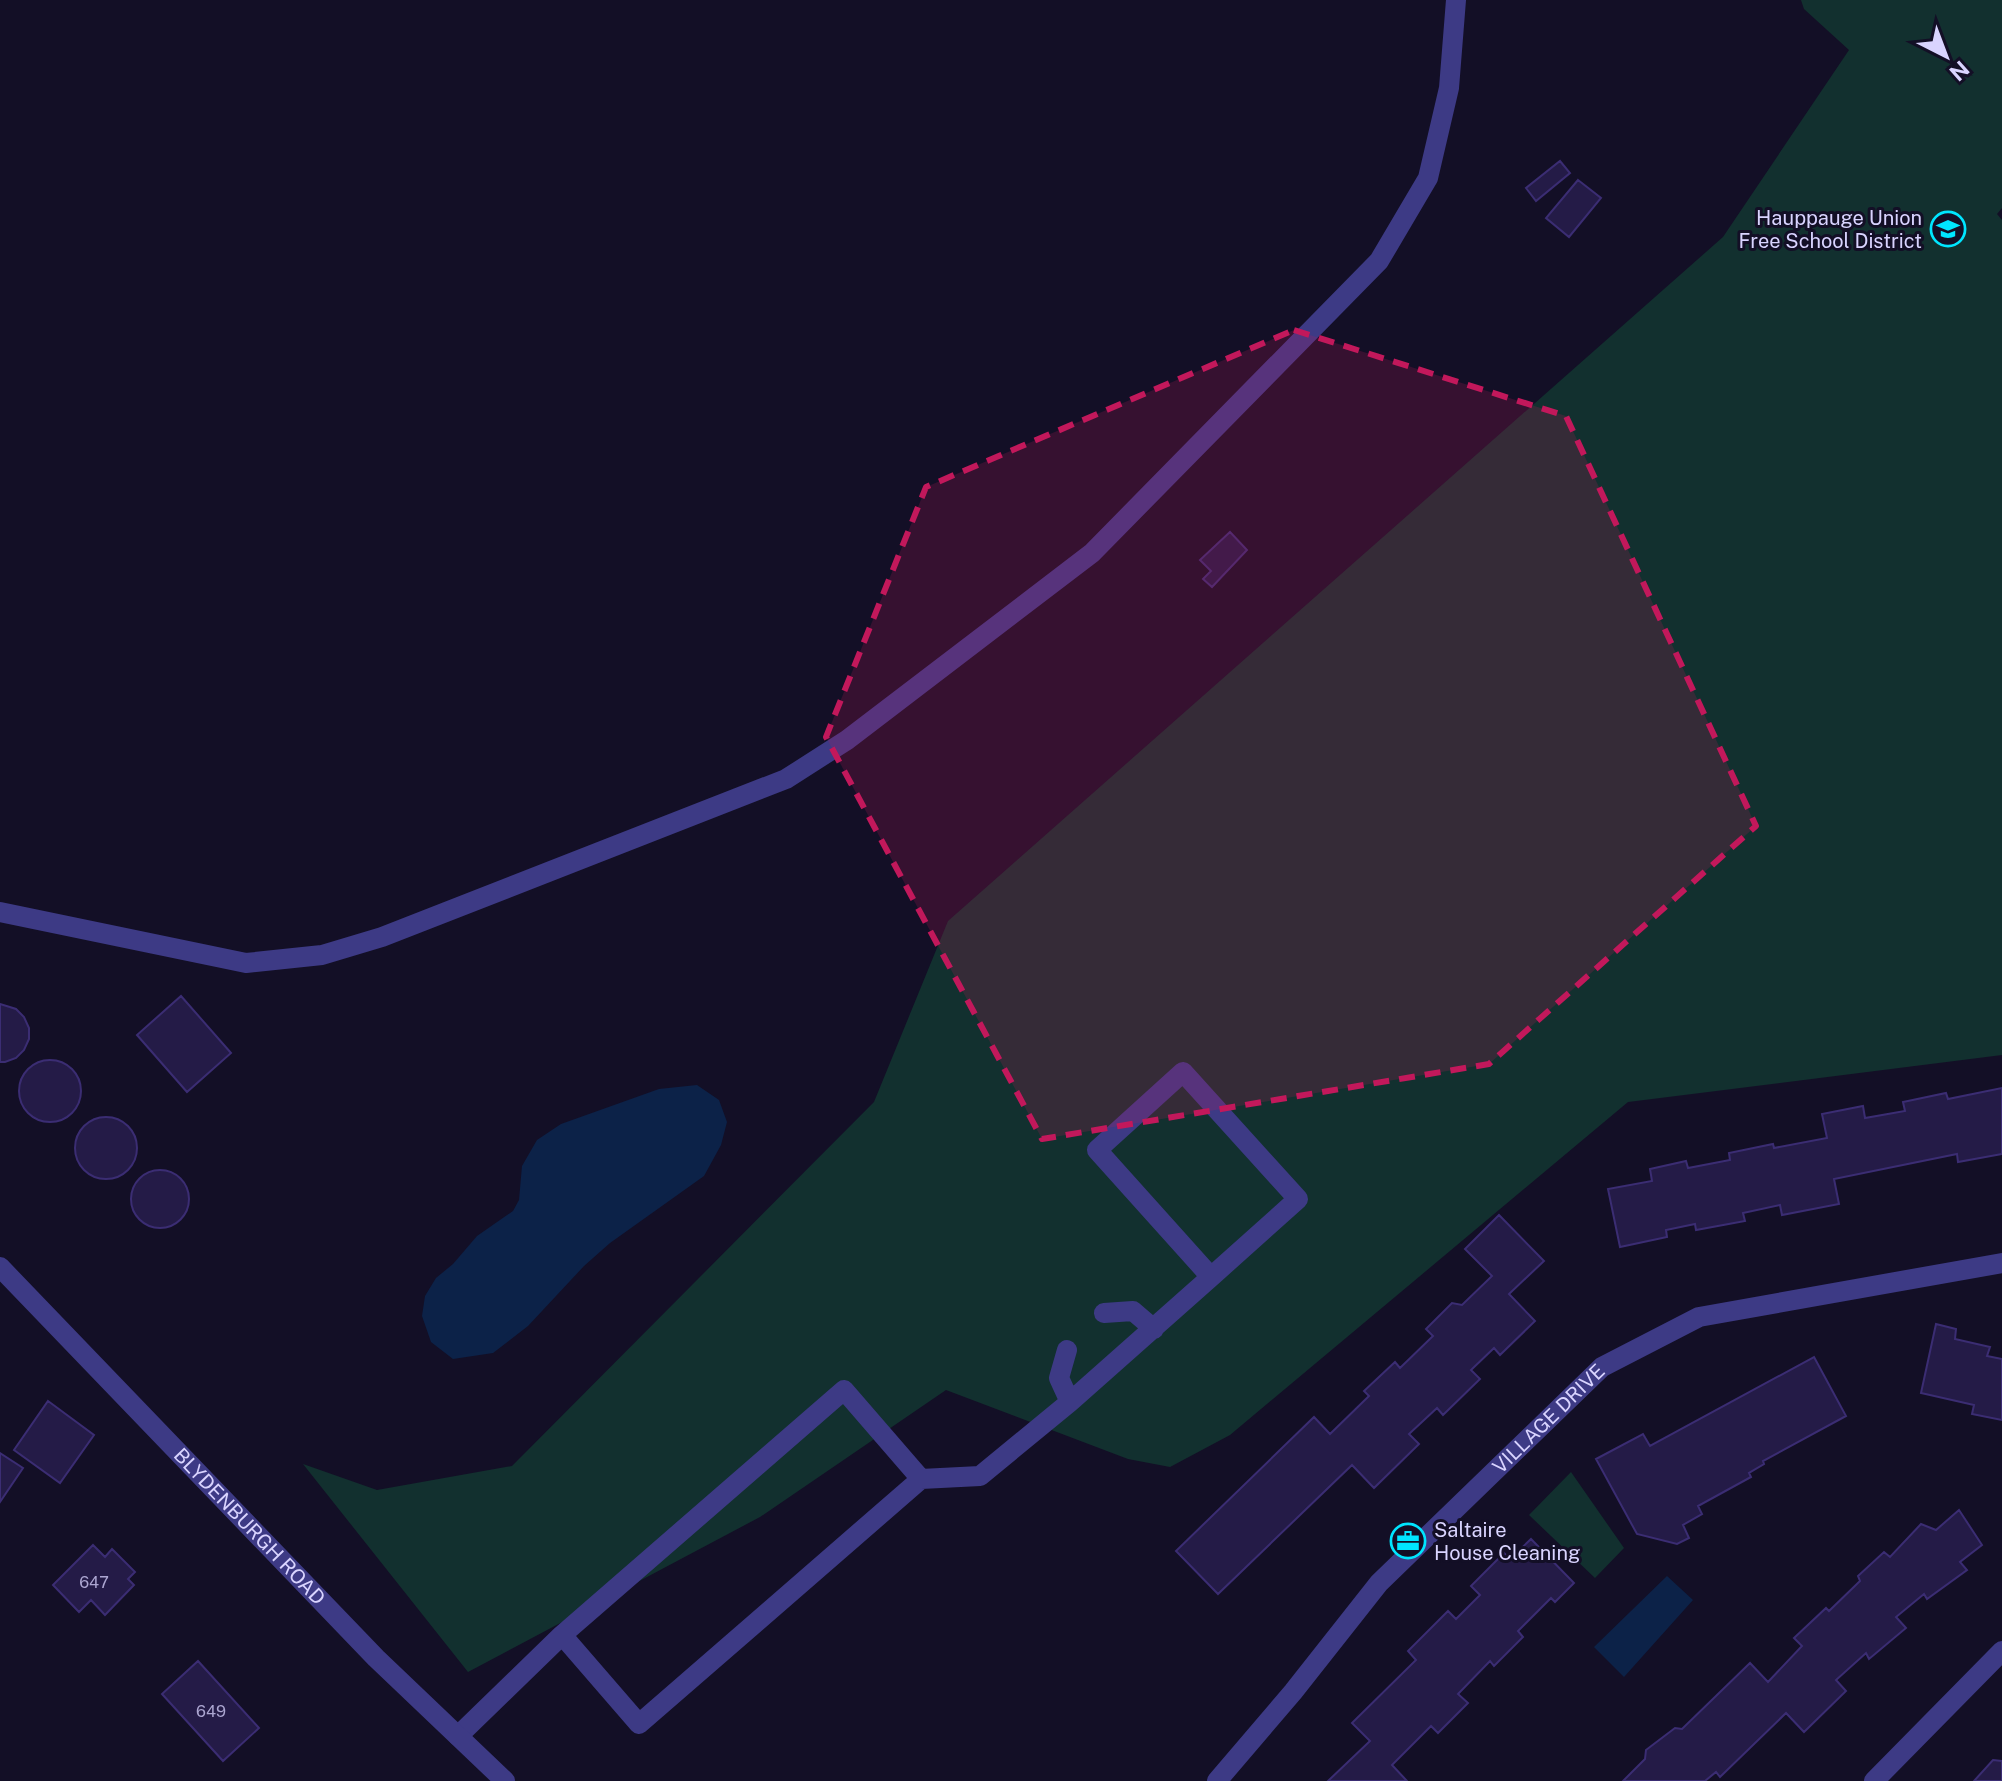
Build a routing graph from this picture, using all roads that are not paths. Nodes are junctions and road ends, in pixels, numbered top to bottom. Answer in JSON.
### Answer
{"nodes":[{"id":1,"x":1456,"y":0,"type":"edge"},
{"id":2,"x":0,"y":912,"type":"edge"},
{"id":3,"x":2002,"y":1263,"type":"edge"},
{"id":4,"x":0,"y":1267,"type":"edge"},
{"id":5,"x":1211,"y":1277,"type":"junction"},
{"id":6,"x":1104,"y":1313,"type":"dead end"},
{"id":7,"x":1154,"y":1329,"type":"junction"},
{"id":8,"x":1067,"y":1350,"type":"dead end"},
{"id":9,"x":1070,"y":1402,"type":"junction"},
{"id":10,"x":921,"y":1479,"type":"junction"},
{"id":11,"x":562,"y":1635,"type":"junction"},
{"id":12,"x":2002,"y":1651,"type":"edge"},
{"id":13,"x":458,"y":1736,"type":"junction"},
{"id":14,"x":505,"y":1781,"type":"edge"},
{"id":15,"x":1217,"y":1781,"type":"edge"},
{"id":16,"x":1874,"y":1781,"type":"edge"}],
"edges":[{"from":1,"to":2,"type":"street"},
{"from":3,"to":15,"type":"street","name":"VILLAGE DRIVE"},
{"from":4,"to":13,"type":"street","name":"BLYDENBURGH ROAD"},
{"from":5,"to":5,"type":"street"},
{"from":5,"to":7,"type":"street"},
{"from":6,"to":7,"type":"street"},
{"from":7,"to":9,"type":"street"},
{"from":8,"to":9,"type":"street"},
{"from":9,"to":10,"type":"street"},
{"from":10,"to":11,"type":"street"},
{"from":10,"to":11,"type":"street"},
{"from":11,"to":13,"type":"street"},
{"from":12,"to":16,"type":"street"},
{"from":13,"to":14,"type":"street","name":"BLYDENBURGH ROAD"}]}
